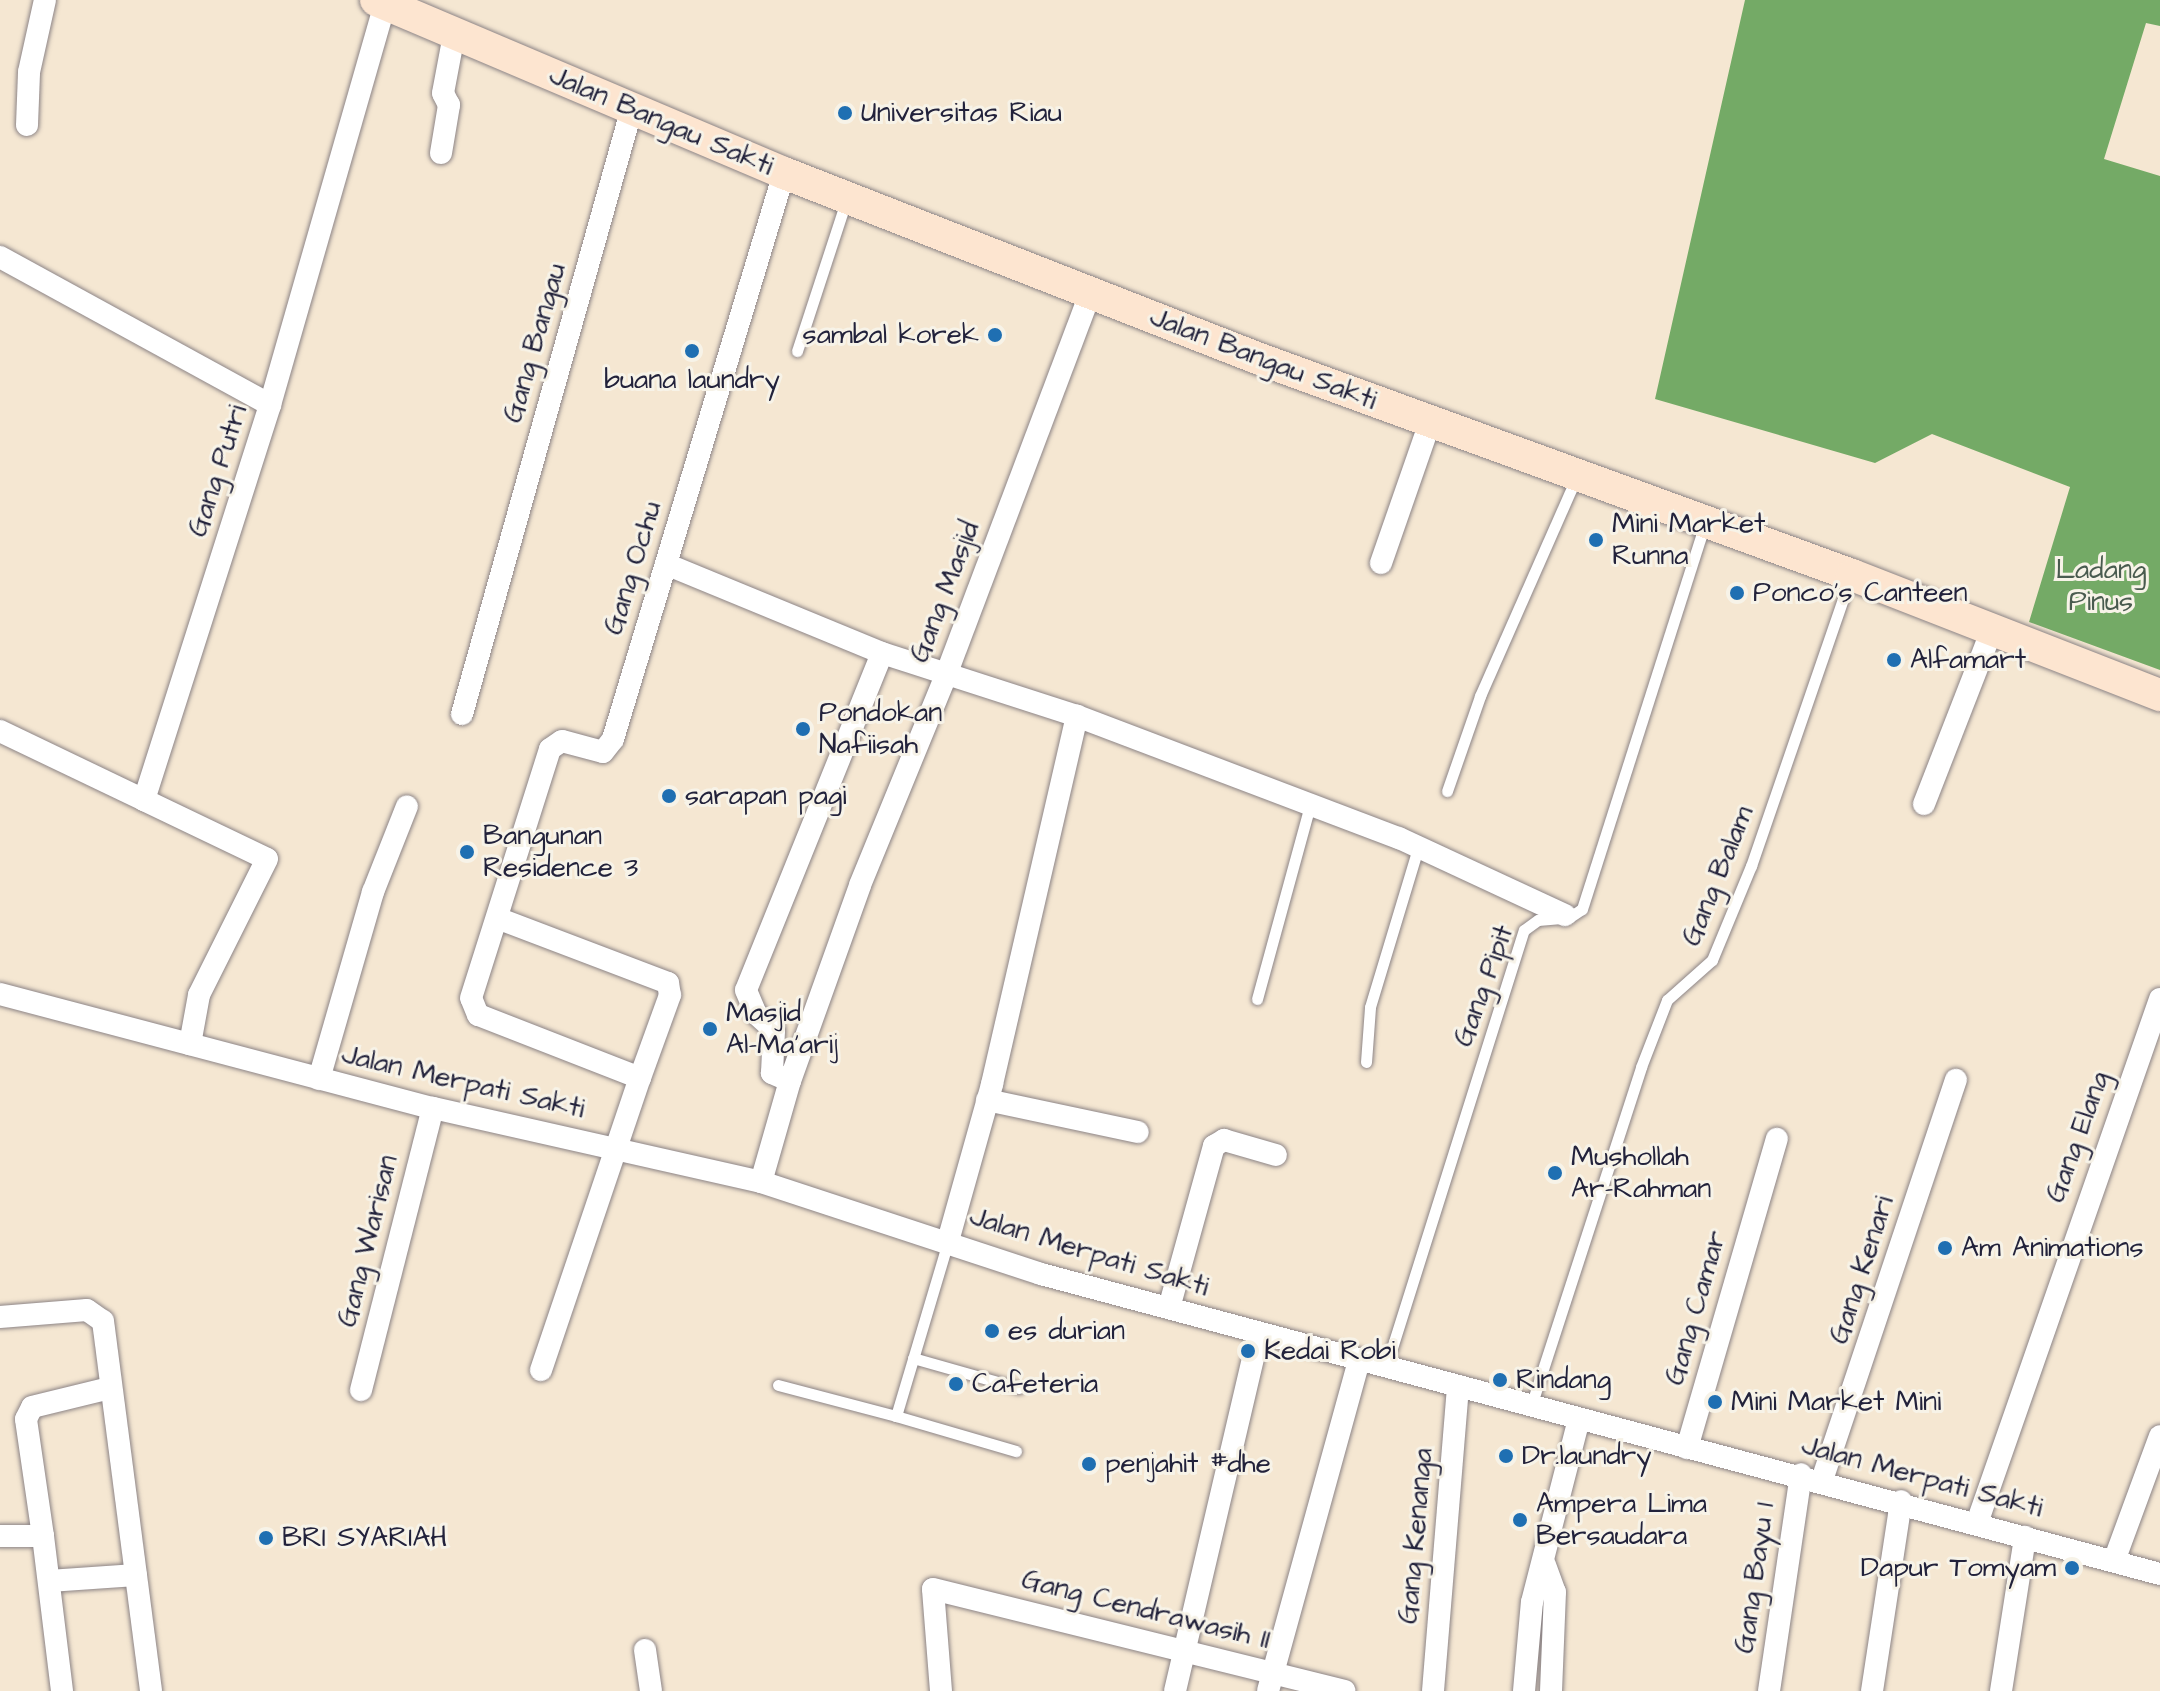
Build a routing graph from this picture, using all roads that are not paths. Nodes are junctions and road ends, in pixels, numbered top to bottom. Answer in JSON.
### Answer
{"nodes":[{"id":1,"x":45,"y":0,"type":"edge"},
{"id":2,"x":381,"y":2,"type":"edge"},
{"id":3,"x":454,"y":35,"type":"junction"},
{"id":4,"x":632,"y":108,"type":"junction"},
{"id":5,"x":27,"y":125,"type":"dead end"},
{"id":6,"x":441,"y":153,"type":"dead end"},
{"id":7,"x":784,"y":173,"type":"junction"},
{"id":8,"x":847,"y":197,"type":"junction"},
{"id":9,"x":0,"y":257,"type":"edge"},
{"id":10,"x":1090,"y":293,"type":"junction"},
{"id":11,"x":797,"y":351,"type":"dead end"},
{"id":12,"x":270,"y":405,"type":"junction"},
{"id":13,"x":1430,"y":422,"type":"junction"},
{"id":14,"x":1578,"y":476,"type":"junction"},
{"id":15,"x":1706,"y":522,"type":"junction"},
{"id":16,"x":1381,"y":563,"type":"dead end"},
{"id":17,"x":666,"y":564,"type":"junction"},
{"id":18,"x":1852,"y":575,"type":"junction"},
{"id":19,"x":1992,"y":630,"type":"junction"},
{"id":20,"x":882,"y":653,"type":"junction"},
{"id":21,"x":946,"y":675,"type":"junction"},
{"id":22,"x":2160,"y":695,"type":"edge"},
{"id":23,"x":462,"y":714,"type":"dead end"},
{"id":24,"x":1077,"y":716,"type":"junction"},
{"id":25,"x":0,"y":731,"type":"edge"},
{"id":26,"x":1447,"y":791,"type":"dead end"},
{"id":27,"x":144,"y":800,"type":"junction"},
{"id":28,"x":1924,"y":804,"type":"dead end"},
{"id":29,"x":1310,"y":805,"type":"junction"},
{"id":30,"x":407,"y":806,"type":"dead end"},
{"id":31,"x":1418,"y":848,"type":"junction"},
{"id":32,"x":1565,"y":915,"type":"junction"},
{"id":33,"x":497,"y":918,"type":"junction"},
{"id":34,"x":0,"y":994,"type":"edge"},
{"id":35,"x":1257,"y":999,"type":"dead end"},
{"id":36,"x":2160,"y":999,"type":"edge"},
{"id":37,"x":190,"y":1044,"type":"junction"},
{"id":38,"x":1366,"y":1062,"type":"dead end"},
{"id":39,"x":640,"y":1078,"type":"junction"},
{"id":40,"x":319,"y":1079,"type":"junction"},
{"id":41,"x":1956,"y":1080,"type":"dead end"},
{"id":42,"x":790,"y":1081,"type":"junction"},
{"id":43,"x":987,"y":1100,"type":"junction"},
{"id":44,"x":433,"y":1108,"type":"junction"},
{"id":45,"x":1138,"y":1132,"type":"dead end"},
{"id":46,"x":1777,"y":1139,"type":"dead end"},
{"id":47,"x":615,"y":1148,"type":"junction"},
{"id":48,"x":1276,"y":1155,"type":"dead end"},
{"id":49,"x":761,"y":1182,"type":"junction"},
{"id":50,"x":948,"y":1241,"type":"junction"},
{"id":51,"x":1169,"y":1308,"type":"junction"},
{"id":52,"x":0,"y":1317,"type":"edge"},
{"id":53,"x":1259,"y":1333,"type":"junction"},
{"id":54,"x":913,"y":1358,"type":"junction"},
{"id":55,"x":1359,"y":1360,"type":"junction"},
{"id":56,"x":1386,"y":1367,"type":"junction"},
{"id":57,"x":541,"y":1370,"type":"dead end"},
{"id":58,"x":778,"y":1385,"type":"dead end"},
{"id":59,"x":1458,"y":1386,"type":"junction"},
{"id":60,"x":110,"y":1388,"type":"junction"},
{"id":61,"x":1019,"y":1388,"type":"dead end"},
{"id":62,"x":361,"y":1390,"type":"dead end"},
{"id":63,"x":1531,"y":1406,"type":"junction"},
{"id":64,"x":896,"y":1416,"type":"junction"},
{"id":65,"x":1579,"y":1419,"type":"junction"},
{"id":66,"x":2160,"y":1436,"type":"edge"},
{"id":67,"x":1687,"y":1448,"type":"junction"},
{"id":68,"x":1016,"y":1451,"type":"dead end"},
{"id":69,"x":1811,"y":1477,"type":"junction"},
{"id":70,"x":1901,"y":1501,"type":"junction"},
{"id":71,"x":1977,"y":1523,"type":"junction"},
{"id":72,"x":0,"y":1536,"type":"edge"},
{"id":73,"x":43,"y":1536,"type":"junction"},
{"id":74,"x":2025,"y":1537,"type":"junction"},
{"id":75,"x":2114,"y":1561,"type":"junction"},
{"id":76,"x":1545,"y":1565,"type":"junction"},
{"id":77,"x":2160,"y":1574,"type":"edge"},
{"id":78,"x":136,"y":1575,"type":"junction"},
{"id":79,"x":49,"y":1581,"type":"junction"},
{"id":80,"x":645,"y":1650,"type":"dead end"},
{"id":81,"x":1182,"y":1652,"type":"junction"},
{"id":82,"x":1271,"y":1681,"type":"edge"},
{"id":83,"x":62,"y":1691,"type":"edge"},
{"id":84,"x":151,"y":1691,"type":"edge"},
{"id":85,"x":651,"y":1691,"type":"edge"},
{"id":86,"x":941,"y":1691,"type":"edge"},
{"id":87,"x":1175,"y":1691,"type":"edge"},
{"id":88,"x":1345,"y":1691,"type":"edge"},
{"id":89,"x":1433,"y":1691,"type":"edge"},
{"id":90,"x":1524,"y":1691,"type":"edge"},
{"id":91,"x":1551,"y":1691,"type":"edge"},
{"id":92,"x":1769,"y":1691,"type":"edge"},
{"id":93,"x":1872,"y":1691,"type":"edge"},
{"id":94,"x":2001,"y":1691,"type":"edge"}],
"edges":[{"from":1,"to":5,"type":"street"},
{"from":2,"to":3,"type":"street","name":"Jalan Bangau Sakti"},
{"from":2,"to":12,"type":"street","name":"Gang Putri"},
{"from":3,"to":4,"type":"street","name":"Jalan Bangau Sakti"},
{"from":3,"to":6,"type":"street"},
{"from":4,"to":7,"type":"street","name":"Jalan Bangau Sakti"},
{"from":4,"to":23,"type":"street","name":"Gang Bangau"},
{"from":7,"to":8,"type":"street","name":"Jalan Bangau Sakti"},
{"from":7,"to":17,"type":"street","name":"Gang Ochu"},
{"from":8,"to":10,"type":"street","name":"Jalan Bangau Sakti"},
{"from":8,"to":11,"type":"lane"},
{"from":9,"to":12,"type":"street"},
{"from":10,"to":13,"type":"street","name":"Jalan Bangau Sakti"},
{"from":10,"to":21,"type":"street","name":"Gang Masjid"},
{"from":12,"to":27,"type":"street","name":"Gang Putri"},
{"from":13,"to":14,"type":"street","name":"Jalan Bangau Sakti"},
{"from":13,"to":16,"type":"street"},
{"from":14,"to":15,"type":"street","name":"Jalan Bangau Sakti"},
{"from":14,"to":26,"type":"lane"},
{"from":15,"to":18,"type":"street","name":"Jalan Bangau Sakti"},
{"from":15,"to":32,"type":"lane"},
{"from":17,"to":20,"type":"street"},
{"from":17,"to":33,"type":"street","name":"Gang Ochu"},
{"from":18,"to":19,"type":"street","name":"Jalan Bangau Sakti"},
{"from":18,"to":63,"type":"lane","name":"Gang Balam"},
{"from":19,"to":22,"type":"street","name":"Jalan Bangau Sakti"},
{"from":19,"to":28,"type":"street"},
{"from":20,"to":21,"type":"street"},
{"from":20,"to":42,"type":"street"},
{"from":21,"to":24,"type":"street"},
{"from":21,"to":42,"type":"street","name":"Gang Masjid"},
{"from":24,"to":29,"type":"street"},
{"from":24,"to":43,"type":"street"},
{"from":25,"to":27,"type":"street"},
{"from":27,"to":37,"type":"street"},
{"from":29,"to":31,"type":"street"},
{"from":29,"to":35,"type":"lane"},
{"from":30,"to":40,"type":"street"},
{"from":31,"to":32,"type":"street"},
{"from":31,"to":38,"type":"lane"},
{"from":32,"to":56,"type":"lane","name":"Gang Pipit"},
{"from":33,"to":39,"type":"street"},
{"from":33,"to":39,"type":"street"},
{"from":34,"to":37,"type":"street","name":"Jalan Merpati Sakti"},
{"from":36,"to":71,"type":"street","name":"Gang Elang"},
{"from":37,"to":40,"type":"street","name":"Jalan Merpati Sakti"},
{"from":39,"to":47,"type":"street"},
{"from":40,"to":44,"type":"street","name":"Jalan Merpati Sakti"},
{"from":41,"to":69,"type":"street","name":"Gang Kenari"},
{"from":42,"to":49,"type":"street","name":"Gang Masjid"},
{"from":43,"to":45,"type":"street"},
{"from":43,"to":50,"type":"street"},
{"from":44,"to":47,"type":"street","name":"Jalan Merpati Sakti"},
{"from":44,"to":62,"type":"street","name":"Gang Warisan"},
{"from":46,"to":67,"type":"street","name":"Gang Camar"},
{"from":47,"to":49,"type":"street","name":"Jalan Merpati Sakti"},
{"from":47,"to":57,"type":"street"},
{"from":48,"to":51,"type":"street"},
{"from":49,"to":50,"type":"street","name":"Jalan Merpati Sakti"},
{"from":50,"to":51,"type":"street","name":"Jalan Merpati Sakti"},
{"from":50,"to":54,"type":"lane"},
{"from":51,"to":53,"type":"street","name":"Jalan Merpati Sakti"},
{"from":52,"to":60,"type":"street"},
{"from":53,"to":55,"type":"street","name":"Jalan Merpati Sakti"},
{"from":53,"to":81,"type":"street"},
{"from":54,"to":61,"type":"lane"},
{"from":54,"to":64,"type":"lane"},
{"from":55,"to":56,"type":"street","name":"Jalan Merpati Sakti"},
{"from":55,"to":82,"type":"street"},
{"from":56,"to":59,"type":"street","name":"Jalan Merpati Sakti"},
{"from":58,"to":64,"type":"lane"},
{"from":59,"to":63,"type":"street","name":"Jalan Merpati Sakti"},
{"from":59,"to":89,"type":"street","name":"Gang Kenanga"},
{"from":60,"to":73,"type":"street"},
{"from":60,"to":78,"type":"street"},
{"from":63,"to":65,"type":"street","name":"Jalan Merpati Sakti"},
{"from":64,"to":68,"type":"lane"},
{"from":65,"to":67,"type":"street","name":"Jalan Merpati Sakti"},
{"from":65,"to":76,"type":"street"},
{"from":66,"to":75,"type":"street"},
{"from":67,"to":69,"type":"street","name":"Jalan Merpati Sakti"},
{"from":69,"to":70,"type":"street","name":"Jalan Merpati Sakti"},
{"from":69,"to":92,"type":"street","name":"Gang Bayu 1"},
{"from":70,"to":71,"type":"street","name":"Jalan Merpati Sakti"},
{"from":70,"to":93,"type":"street"},
{"from":71,"to":74,"type":"street","name":"Jalan Merpati Sakti"},
{"from":72,"to":73,"type":"street"},
{"from":73,"to":79,"type":"street"},
{"from":74,"to":75,"type":"street","name":"Jalan Merpati Sakti"},
{"from":74,"to":94,"type":"street"},
{"from":75,"to":77,"type":"street","name":"Jalan Merpati Sakti"},
{"from":76,"to":90,"type":"street"},
{"from":76,"to":91,"type":"street"},
{"from":78,"to":79,"type":"street"},
{"from":78,"to":84,"type":"street"},
{"from":79,"to":83,"type":"street"},
{"from":80,"to":85,"type":"street"},
{"from":81,"to":82,"type":"street","name":"Gang Cendrawasih II"},
{"from":81,"to":86,"type":"street","name":"Gang Cendrawasih II"},
{"from":81,"to":87,"type":"street"},
{"from":82,"to":88,"type":"street","name":"Gang Cendrawasih II"}]}
